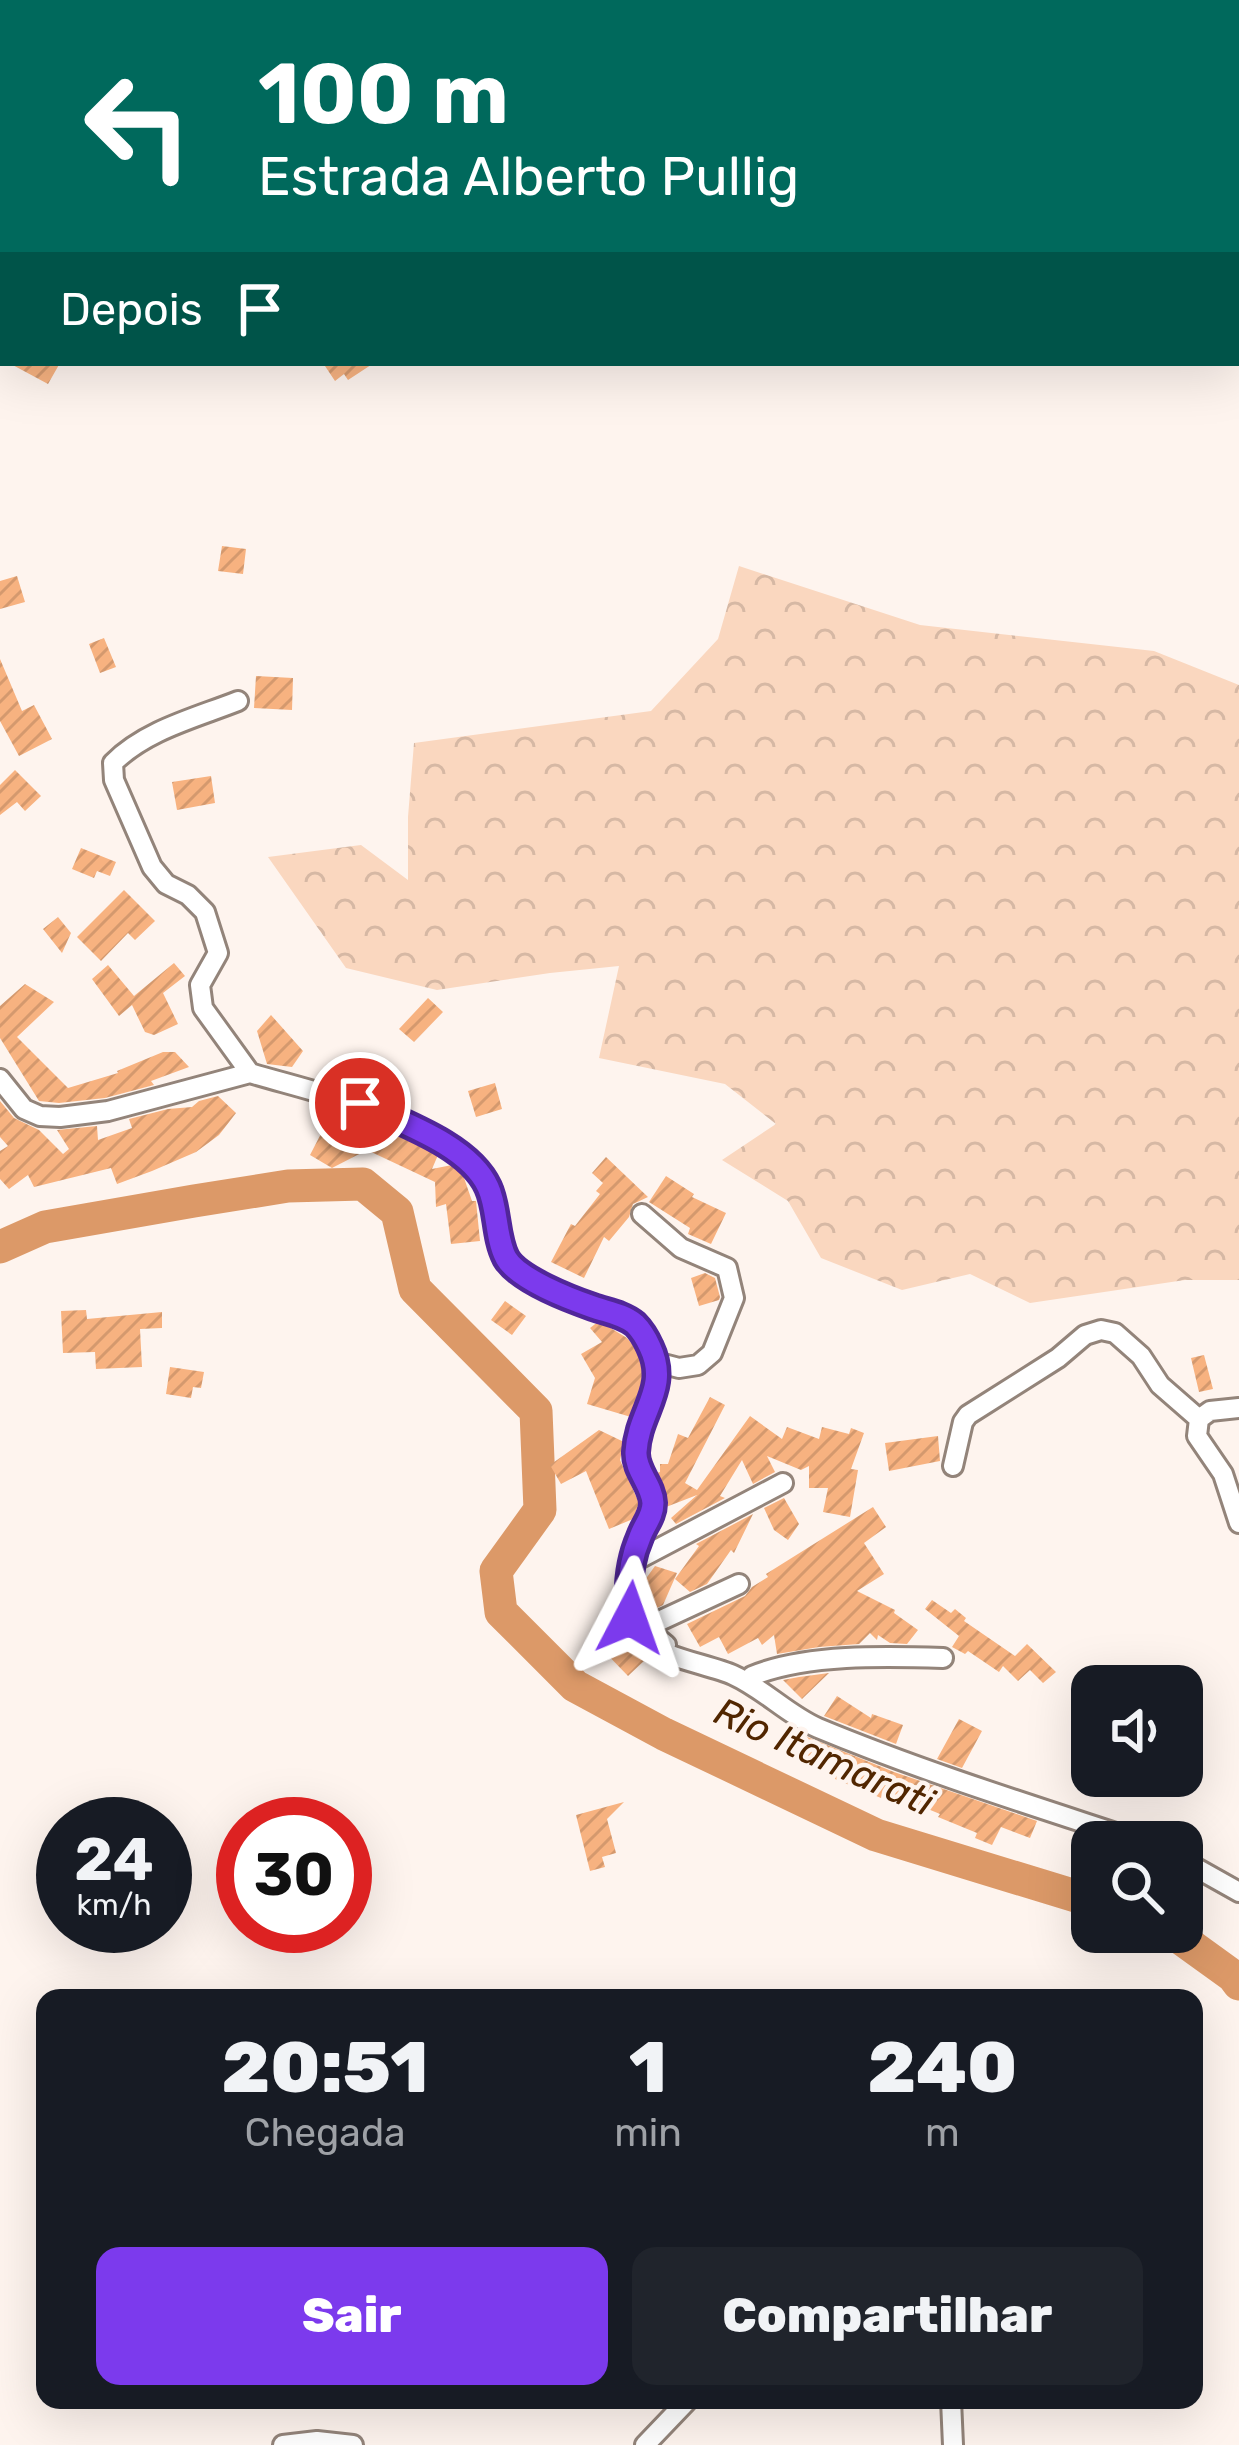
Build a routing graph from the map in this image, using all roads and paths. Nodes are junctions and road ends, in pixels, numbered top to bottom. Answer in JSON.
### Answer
{"nodes":[{"id":1,"x":238,"y":701,"type":"dead end"},
{"id":2,"x":250,"y":1073,"type":"junction"},
{"id":3,"x":0,"y":1079,"type":"edge"},
{"id":4,"x":642,"y":1214,"type":"dead end"},
{"id":5,"x":656,"y":1362,"type":"junction"},
{"id":6,"x":1239,"y":1408,"type":"edge"},
{"id":7,"x":1199,"y":1419,"type":"junction"},
{"id":8,"x":952,"y":1466,"type":"dead end"},
{"id":9,"x":783,"y":1484,"type":"dead end"},
{"id":10,"x":1239,"y":1523,"type":"edge"},
{"id":11,"x":633,"y":1562,"type":"junction"},
{"id":12,"x":739,"y":1583,"type":"dead end"},
{"id":13,"x":943,"y":1658,"type":"dead end"},
{"id":14,"x":752,"y":1676,"type":"junction"},
{"id":15,"x":813,"y":1726,"type":"junction"},
{"id":16,"x":1078,"y":1821,"type":"edge"},
{"id":17,"x":1203,"y":1872,"type":"edge"},
{"id":18,"x":1239,"y":1892,"type":"edge"},
{"id":19,"x":679,"y":2409,"type":"edge"},
{"id":20,"x":951,"y":2409,"type":"edge"},
{"id":21,"x":283,"y":2445,"type":"edge"},
{"id":22,"x":353,"y":2445,"type":"edge"},
{"id":23,"x":645,"y":2445,"type":"edge"},
{"id":24,"x":953,"y":2445,"type":"edge"}],
"edges":[{"from":1,"to":2,"type":"street"},
{"from":2,"to":3,"type":"street"},
{"from":2,"to":5,"type":"street"},
{"from":4,"to":5,"type":"street"},
{"from":5,"to":11,"type":"street"},
{"from":6,"to":7,"type":"street"},
{"from":7,"to":8,"type":"street"},
{"from":7,"to":10,"type":"street"},
{"from":9,"to":11,"type":"street"},
{"from":11,"to":15,"type":"street"},
{"from":12,"to":14,"type":"street"},
{"from":13,"to":14,"type":"street"},
{"from":14,"to":15,"type":"street"},
{"from":15,"to":16,"type":"street"},
{"from":17,"to":18,"type":"street"},
{"from":19,"to":23,"type":"street"},
{"from":20,"to":24,"type":"street"},
{"from":21,"to":22,"type":"street"}]}
